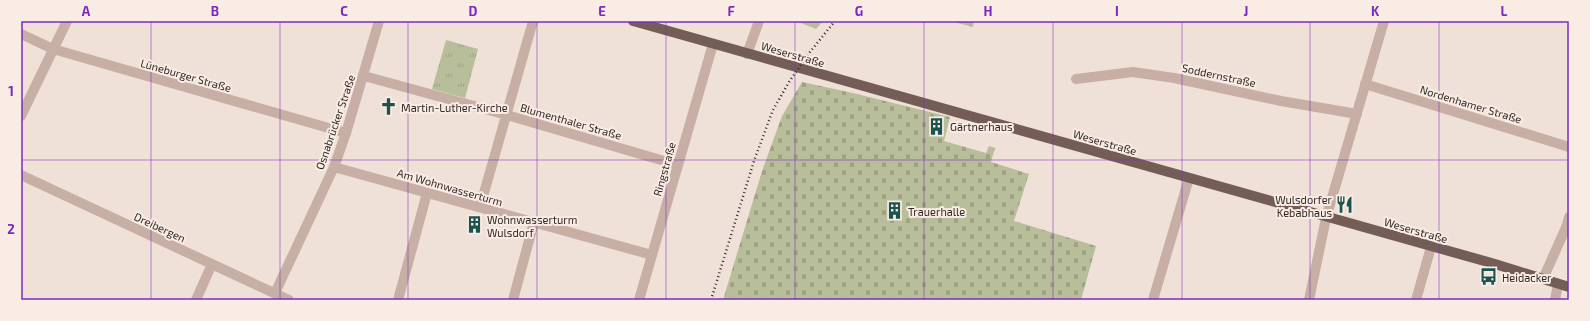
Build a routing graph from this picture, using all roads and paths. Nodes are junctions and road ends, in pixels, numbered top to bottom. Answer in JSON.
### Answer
{"nodes":[{"id":1,"x":67,"y":21,"type":"edge"},
{"id":2,"x":379,"y":21,"type":"edge"},
{"id":3,"x":533,"y":21,"type":"edge"},
{"id":4,"x":633,"y":21,"type":"edge"},
{"id":5,"x":759,"y":21,"type":"edge"},
{"id":6,"x":1384,"y":21,"type":"edge"},
{"id":7,"x":21,"y":34,"type":"edge"},
{"id":8,"x":713,"y":44,"type":"junction"},
{"id":9,"x":53,"y":50,"type":"junction"},
{"id":10,"x":747,"y":54,"type":"junction"},
{"id":11,"x":364,"y":76,"type":"junction"},
{"id":12,"x":1076,"y":79,"type":"dead end"},
{"id":13,"x":1365,"y":84,"type":"junction"},
{"id":14,"x":1357,"y":114,"type":"junction"},
{"id":15,"x":507,"y":115,"type":"junction"},
{"id":16,"x":21,"y":116,"type":"edge"},
{"id":17,"x":346,"y":133,"type":"junction"},
{"id":18,"x":1569,"y":147,"type":"edge"},
{"id":19,"x":678,"y":165,"type":"junction"},
{"id":20,"x":334,"y":167,"type":"junction"},
{"id":21,"x":21,"y":176,"type":"edge"},
{"id":22,"x":1189,"y":178,"type":"junction"},
{"id":23,"x":427,"y":193,"type":"junction"},
{"id":24,"x":480,"y":207,"type":"junction"},
{"id":25,"x":1569,"y":217,"type":"edge"},
{"id":26,"x":1326,"y":218,"type":"junction"},
{"id":27,"x":534,"y":222,"type":"junction"},
{"id":28,"x":1431,"y":247,"type":"junction"},
{"id":29,"x":652,"y":255,"type":"junction"},
{"id":30,"x":212,"y":264,"type":"junction"},
{"id":31,"x":1543,"y":280,"type":"junction"},
{"id":32,"x":1558,"y":284,"type":"junction"},
{"id":33,"x":1569,"y":287,"type":"edge"},
{"id":34,"x":275,"y":293,"type":"junction"},
{"id":35,"x":196,"y":300,"type":"edge"},
{"id":36,"x":289,"y":300,"type":"edge"},
{"id":37,"x":398,"y":300,"type":"edge"},
{"id":38,"x":513,"y":300,"type":"edge"},
{"id":39,"x":639,"y":300,"type":"edge"},
{"id":40,"x":1152,"y":300,"type":"edge"},
{"id":41,"x":1309,"y":300,"type":"edge"},
{"id":42,"x":1416,"y":300,"type":"edge"},
{"id":43,"x":1555,"y":300,"type":"edge"}],
"edges":[{"from":1,"to":9,"type":"street"},
{"from":2,"to":11,"type":"street","name":"Osnabrücker Straße"},
{"from":3,"to":15,"type":"street"},
{"from":4,"to":8,"type":"main road","name":"Weserstraße"},
{"from":5,"to":10,"type":"street"},
{"from":6,"to":13,"type":"street"},
{"from":7,"to":9,"type":"street","name":"Lüneburger Straße"},
{"from":8,"to":10,"type":"main road","name":"Weserstraße"},
{"from":8,"to":19,"type":"street","name":"Ringstraße"},
{"from":9,"to":16,"type":"street"},
{"from":9,"to":17,"type":"street","name":"Lüneburger Straße"},
{"from":10,"to":22,"type":"main road","name":"Weserstraße"},
{"from":11,"to":15,"type":"street","name":"Blumenthaler Straße"},
{"from":11,"to":17,"type":"street","name":"Osnabrücker Straße"},
{"from":12,"to":14,"type":"street","name":"Soddernstraße"},
{"from":13,"to":14,"type":"street"},
{"from":13,"to":18,"type":"street","name":"Nordenhamer Straße"},
{"from":14,"to":26,"type":"street"},
{"from":15,"to":19,"type":"street","name":"Blumenthaler Straße"},
{"from":15,"to":24,"type":"street"},
{"from":17,"to":20,"type":"street","name":"Osnabrücker Straße"},
{"from":19,"to":29,"type":"street","name":"Ringstraße"},
{"from":20,"to":23,"type":"street","name":"Am Wohnwasserturm"},
{"from":20,"to":34,"type":"street","name":"Osnabrücker Straße"},
{"from":21,"to":30,"type":"street","name":"Dreibergen"},
{"from":22,"to":26,"type":"main road","name":"Weserstraße"},
{"from":22,"to":40,"type":"street"},
{"from":23,"to":24,"type":"street","name":"Am Wohnwasserturm"},
{"from":23,"to":37,"type":"street"},
{"from":24,"to":27,"type":"street","name":"Am Wohnwasserturm"},
{"from":25,"to":31,"type":"street"},
{"from":26,"to":28,"type":"main road","name":"Weserstraße"},
{"from":26,"to":41,"type":"street"},
{"from":27,"to":29,"type":"street","name":"Am Wohnwasserturm"},
{"from":27,"to":38,"type":"street"},
{"from":28,"to":31,"type":"main road","name":"Weserstraße"},
{"from":28,"to":42,"type":"street"},
{"from":29,"to":39,"type":"street","name":"Ringstraße"},
{"from":30,"to":34,"type":"street","name":"Dreibergen"},
{"from":30,"to":35,"type":"street"},
{"from":31,"to":32,"type":"main road","name":"Weserstraße"},
{"from":32,"to":33,"type":"main road","name":"Weserstraße"},
{"from":32,"to":43,"type":"street"},
{"from":34,"to":36,"type":"street","name":"Dreibergen"}]}
